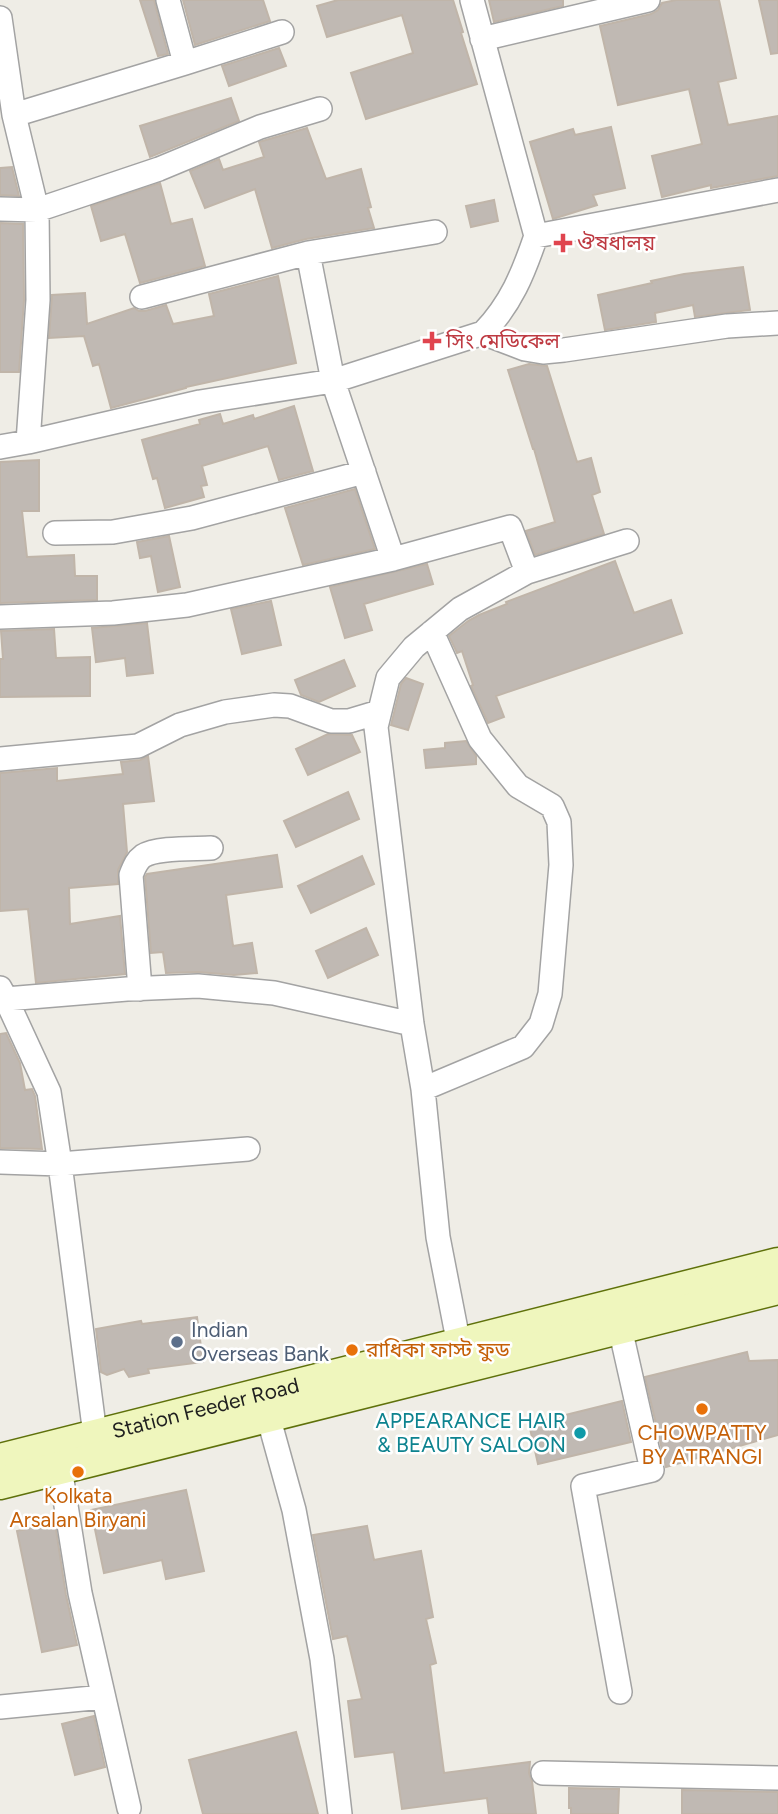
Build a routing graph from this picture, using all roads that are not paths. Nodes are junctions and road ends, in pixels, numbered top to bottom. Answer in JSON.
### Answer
{"nodes":[{"id":1,"x":168,"y":0,"type":"edge"},
{"id":2,"x":472,"y":0,"type":"edge"},
{"id":3,"x":648,"y":0,"type":"edge"},
{"id":4,"x":0,"y":18,"type":"edge"},
{"id":5,"x":282,"y":32,"type":"dead end"},
{"id":6,"x":482,"y":39,"type":"junction"},
{"id":7,"x":185,"y":63,"type":"junction"},
{"id":8,"x":320,"y":109,"type":"dead end"},
{"id":9,"x":15,"y":115,"type":"junction"},
{"id":10,"x":778,"y":190,"type":"edge"},
{"id":11,"x":0,"y":209,"type":"edge"},
{"id":12,"x":37,"y":210,"type":"junction"},
{"id":13,"x":435,"y":232,"type":"dead end"},
{"id":14,"x":536,"y":236,"type":"junction"},
{"id":15,"x":308,"y":253,"type":"junction"},
{"id":16,"x":142,"y":297,"type":"dead end"},
{"id":17,"x":778,"y":323,"type":"edge"},
{"id":18,"x":483,"y":333,"type":"junction"},
{"id":19,"x":333,"y":381,"type":"junction"},
{"id":20,"x":28,"y":442,"type":"junction"},
{"id":21,"x":0,"y":447,"type":"edge"},
{"id":22,"x":364,"y":472,"type":"junction"},
{"id":23,"x":55,"y":533,"type":"dead end"},
{"id":24,"x":627,"y":541,"type":"dead end"},
{"id":25,"x":393,"y":559,"type":"junction"},
{"id":26,"x":527,"y":572,"type":"junction"},
{"id":27,"x":0,"y":617,"type":"edge"},
{"id":28,"x":432,"y":632,"type":"junction"},
{"id":29,"x":379,"y":712,"type":"junction"},
{"id":30,"x":0,"y":759,"type":"edge"},
{"id":31,"x":211,"y":848,"type":"dead end"},
{"id":32,"x":140,"y":989,"type":"junction"},
{"id":33,"x":3,"y":994,"type":"edge"},
{"id":34,"x":411,"y":1024,"type":"junction"},
{"id":35,"x":423,"y":1089,"type":"junction"},
{"id":36,"x":248,"y":1150,"type":"dead end"},
{"id":37,"x":0,"y":1162,"type":"edge"},
{"id":38,"x":60,"y":1164,"type":"junction"},
{"id":39,"x":778,"y":1264,"type":"edge"},
{"id":40,"x":778,"y":1288,"type":"edge"},
{"id":41,"x":620,"y":1328,"type":"junction"},
{"id":42,"x":459,"y":1345,"type":"junction"},
{"id":43,"x":268,"y":1416,"type":"junction"},
{"id":44,"x":96,"y":1447,"type":"junction"},
{"id":45,"x":0,"y":1460,"type":"edge"},
{"id":46,"x":60,"y":1468,"type":"junction"},
{"id":47,"x":0,"y":1483,"type":"edge"},
{"id":48,"x":620,"y":1692,"type":"dead end"},
{"id":49,"x":103,"y":1696,"type":"junction"},
{"id":50,"x":0,"y":1707,"type":"edge"},
{"id":51,"x":542,"y":1773,"type":"dead end"},
{"id":52,"x":778,"y":1778,"type":"edge"},
{"id":53,"x":129,"y":1808,"type":"dead end"},
{"id":54,"x":340,"y":1814,"type":"edge"}],
"edges":[{"from":1,"to":7,"type":"street"},
{"from":2,"to":6,"type":"street"},
{"from":3,"to":6,"type":"street"},
{"from":4,"to":9,"type":"street"},
{"from":5,"to":7,"type":"street"},
{"from":6,"to":14,"type":"street"},
{"from":7,"to":9,"type":"street"},
{"from":8,"to":12,"type":"street"},
{"from":9,"to":12,"type":"street"},
{"from":10,"to":14,"type":"street"},
{"from":11,"to":12,"type":"street"},
{"from":12,"to":20,"type":"street"},
{"from":13,"to":15,"type":"street"},
{"from":14,"to":18,"type":"street"},
{"from":15,"to":16,"type":"street"},
{"from":15,"to":19,"type":"street"},
{"from":17,"to":18,"type":"street"},
{"from":18,"to":19,"type":"street"},
{"from":19,"to":20,"type":"street"},
{"from":19,"to":22,"type":"street"},
{"from":20,"to":21,"type":"street"},
{"from":22,"to":23,"type":"street"},
{"from":22,"to":25,"type":"street"},
{"from":24,"to":26,"type":"street"},
{"from":25,"to":26,"type":"street"},
{"from":25,"to":27,"type":"street"},
{"from":26,"to":28,"type":"street"},
{"from":28,"to":29,"type":"street"},
{"from":28,"to":35,"type":"street"},
{"from":29,"to":30,"type":"street"},
{"from":29,"to":34,"type":"street"},
{"from":31,"to":32,"type":"street"},
{"from":32,"to":33,"type":"street"},
{"from":32,"to":34,"type":"street"},
{"from":33,"to":38,"type":"street"},
{"from":34,"to":35,"type":"street"},
{"from":35,"to":42,"type":"street"},
{"from":36,"to":38,"type":"street"},
{"from":37,"to":38,"type":"street"},
{"from":38,"to":44,"type":"street"},
{"from":39,"to":42,"type":"street","name":"Station Feeder Road"},
{"from":40,"to":41,"type":"street","name":"Station Feeder Road"},
{"from":41,"to":43,"type":"street","name":"Station Feeder Road"},
{"from":41,"to":48,"type":"street"},
{"from":42,"to":44,"type":"street","name":"Station Feeder Road"},
{"from":43,"to":44,"type":"street","name":"Station Feeder Road"},
{"from":43,"to":54,"type":"street"},
{"from":44,"to":45,"type":"street","name":"Station Feeder Road"},
{"from":44,"to":46,"type":"street","name":"Station Feeder Road"},
{"from":46,"to":47,"type":"street","name":"Station Feeder Road"},
{"from":46,"to":49,"type":"street"},
{"from":49,"to":50,"type":"street"},
{"from":49,"to":53,"type":"street"},
{"from":51,"to":52,"type":"street"}]}
